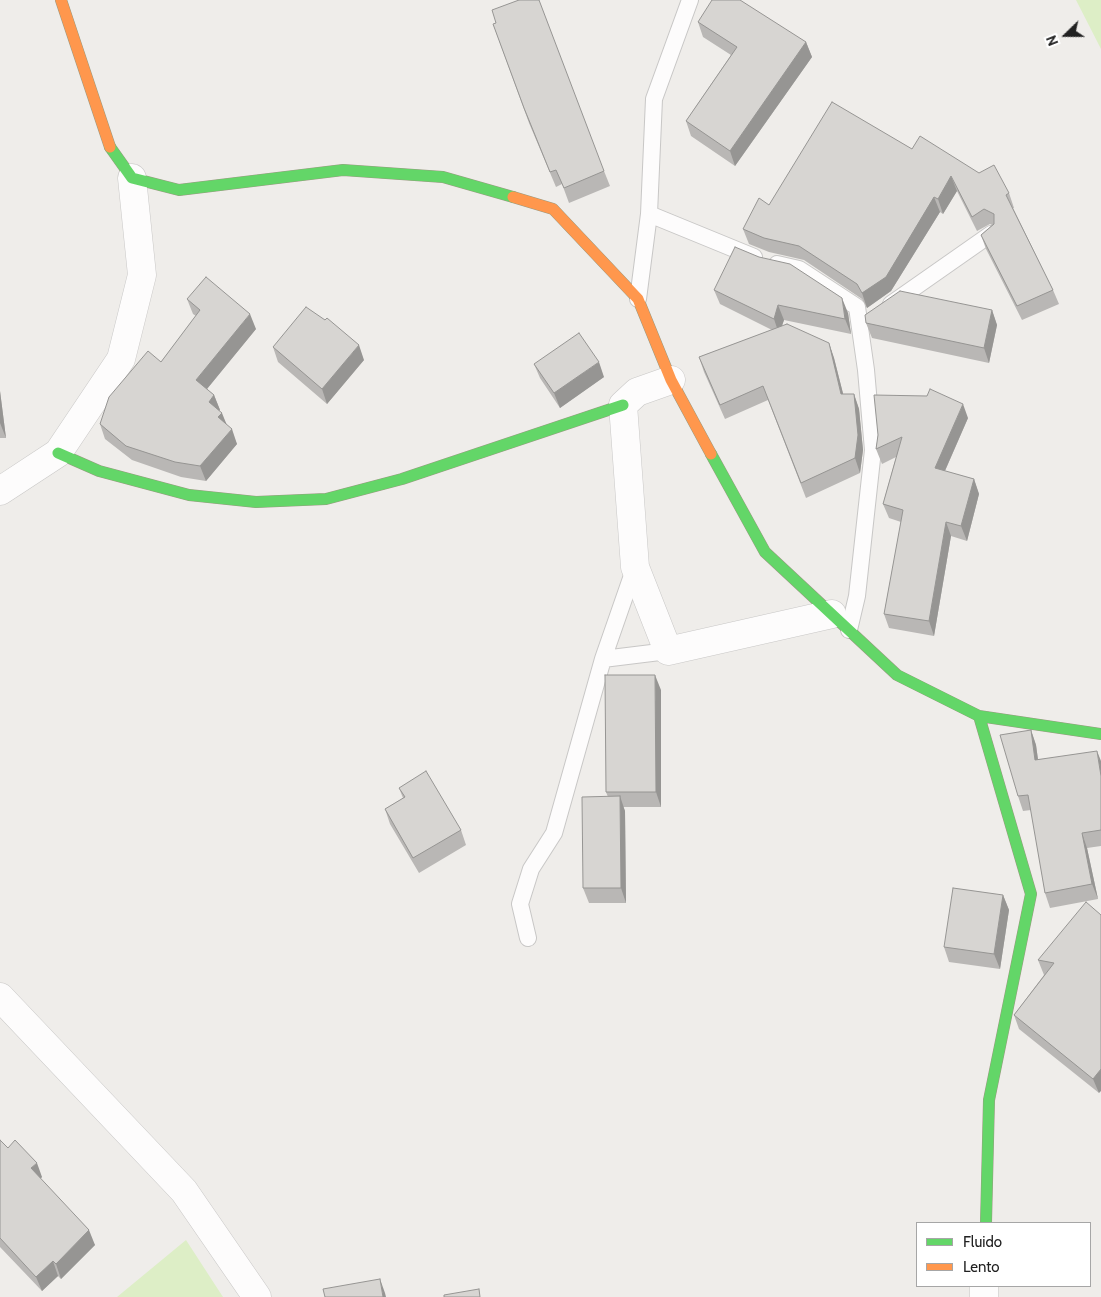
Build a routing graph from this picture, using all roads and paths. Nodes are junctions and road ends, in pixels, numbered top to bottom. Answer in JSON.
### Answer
{"nodes":[{"id":1,"x":61,"y":0,"type":"edge"},
{"id":2,"x":690,"y":0,"type":"edge"},
{"id":3,"x":132,"y":178,"type":"junction"},
{"id":4,"x":649,"y":214,"type":"junction"},
{"id":5,"x":991,"y":234,"type":"edge"},
{"id":6,"x":638,"y":299,"type":"junction"},
{"id":7,"x":860,"y":325,"type":"junction"},
{"id":8,"x":671,"y":380,"type":"junction"},
{"id":9,"x":623,"y":405,"type":"junction"},
{"id":10,"x":58,"y":453,"type":"junction"},
{"id":11,"x":0,"y":491,"type":"edge"},
{"id":12,"x":635,"y":567,"type":"junction"},
{"id":13,"x":840,"y":622,"type":"junction"},
{"id":14,"x":668,"y":651,"type":"junction"},
{"id":15,"x":603,"y":659,"type":"junction"},
{"id":16,"x":979,"y":716,"type":"junction"},
{"id":17,"x":1101,"y":734,"type":"edge"},
{"id":18,"x":528,"y":938,"type":"dead end"},
{"id":19,"x":0,"y":997,"type":"edge"},
{"id":20,"x":986,"y":1222,"type":"edge"},
{"id":21,"x":257,"y":1297,"type":"edge"}],
"edges":[{"from":1,"to":3,"type":"street"},
{"from":2,"to":4,"type":"lane"},
{"from":3,"to":6,"type":"street"},
{"from":3,"to":10,"type":"street"},
{"from":4,"to":6,"type":"lane"},
{"from":4,"to":7,"type":"lane"},
{"from":5,"to":7,"type":"lane"},
{"from":6,"to":8,"type":"street"},
{"from":7,"to":13,"type":"lane"},
{"from":8,"to":9,"type":"street"},
{"from":8,"to":13,"type":"street"},
{"from":9,"to":10,"type":"street"},
{"from":9,"to":12,"type":"street"},
{"from":10,"to":11,"type":"street"},
{"from":12,"to":14,"type":"street"},
{"from":12,"to":15,"type":"lane"},
{"from":13,"to":14,"type":"street"},
{"from":13,"to":16,"type":"street"},
{"from":14,"to":15,"type":"lane"},
{"from":15,"to":18,"type":"lane"},
{"from":16,"to":17,"type":"street"},
{"from":16,"to":20,"type":"street"},
{"from":19,"to":21,"type":"street"}]}
